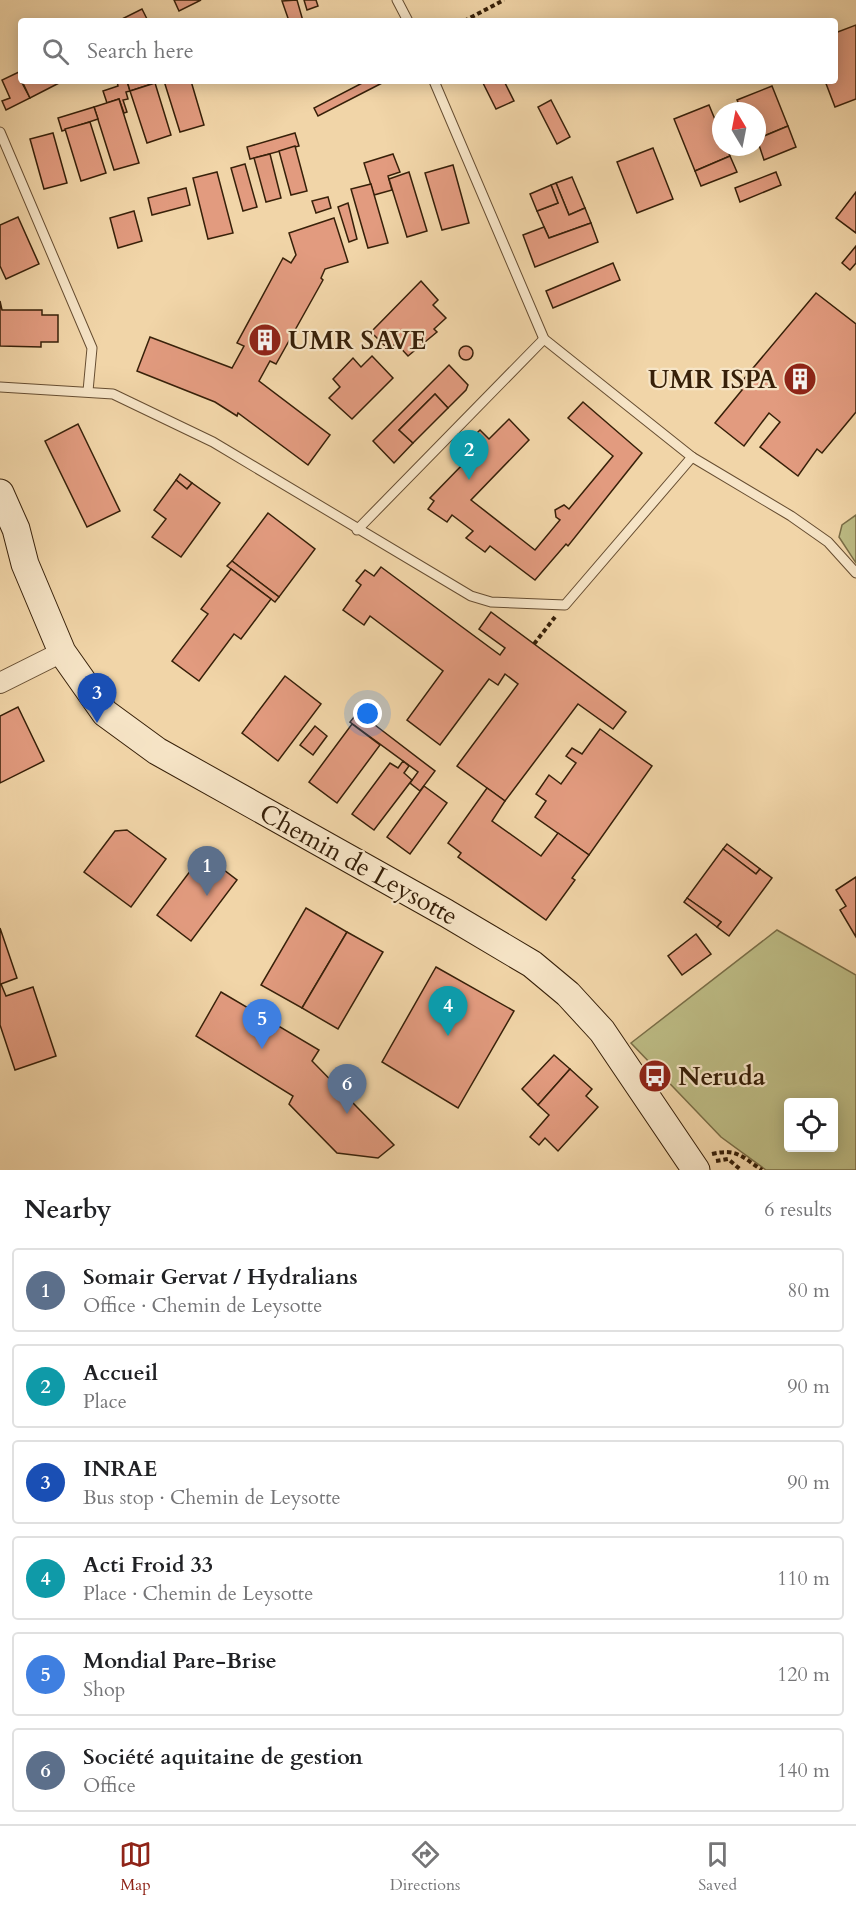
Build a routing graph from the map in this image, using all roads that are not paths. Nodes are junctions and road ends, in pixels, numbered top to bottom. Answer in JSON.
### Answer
{"nodes":[{"id":1,"x":397,"y":0,"type":"edge"},
{"id":2,"x":406,"y":18,"type":"edge"},
{"id":3,"x":435,"y":84,"type":"edge"},
{"id":4,"x":0,"y":132,"type":"edge"},
{"id":5,"x":544,"y":339,"type":"junction"},
{"id":6,"x":0,"y":387,"type":"edge"},
{"id":7,"x":88,"y":391,"type":"junction"},
{"id":8,"x":692,"y":457,"type":"junction"},
{"id":9,"x":0,"y":493,"type":"edge"},
{"id":10,"x":0,"y":524,"type":"edge"},
{"id":11,"x":357,"y":530,"type":"junction"},
{"id":12,"x":25,"y":564,"type":"junction"},
{"id":13,"x":856,"y":573,"type":"edge"},
{"id":14,"x":62,"y":652,"type":"junction"},
{"id":15,"x":0,"y":683,"type":"edge"},
{"id":16,"x":696,"y":1170,"type":"edge"}],
"edges":[{"from":1,"to":2,"type":"lane"},
{"from":3,"to":5,"type":"lane"},
{"from":4,"to":7,"type":"lane"},
{"from":5,"to":8,"type":"lane"},
{"from":5,"to":11,"type":"lane"},
{"from":6,"to":7,"type":"lane"},
{"from":7,"to":11,"type":"lane"},
{"from":8,"to":11,"type":"lane"},
{"from":8,"to":13,"type":"lane"},
{"from":9,"to":12,"type":"street","name":"Chemin de Leysotte"},
{"from":10,"to":12,"type":"street","name":"Chemin de Leysotte"},
{"from":12,"to":14,"type":"street","name":"Chemin de Leysotte"},
{"from":14,"to":15,"type":"street"},
{"from":14,"to":16,"type":"street","name":"Chemin de Leysotte"}]}
